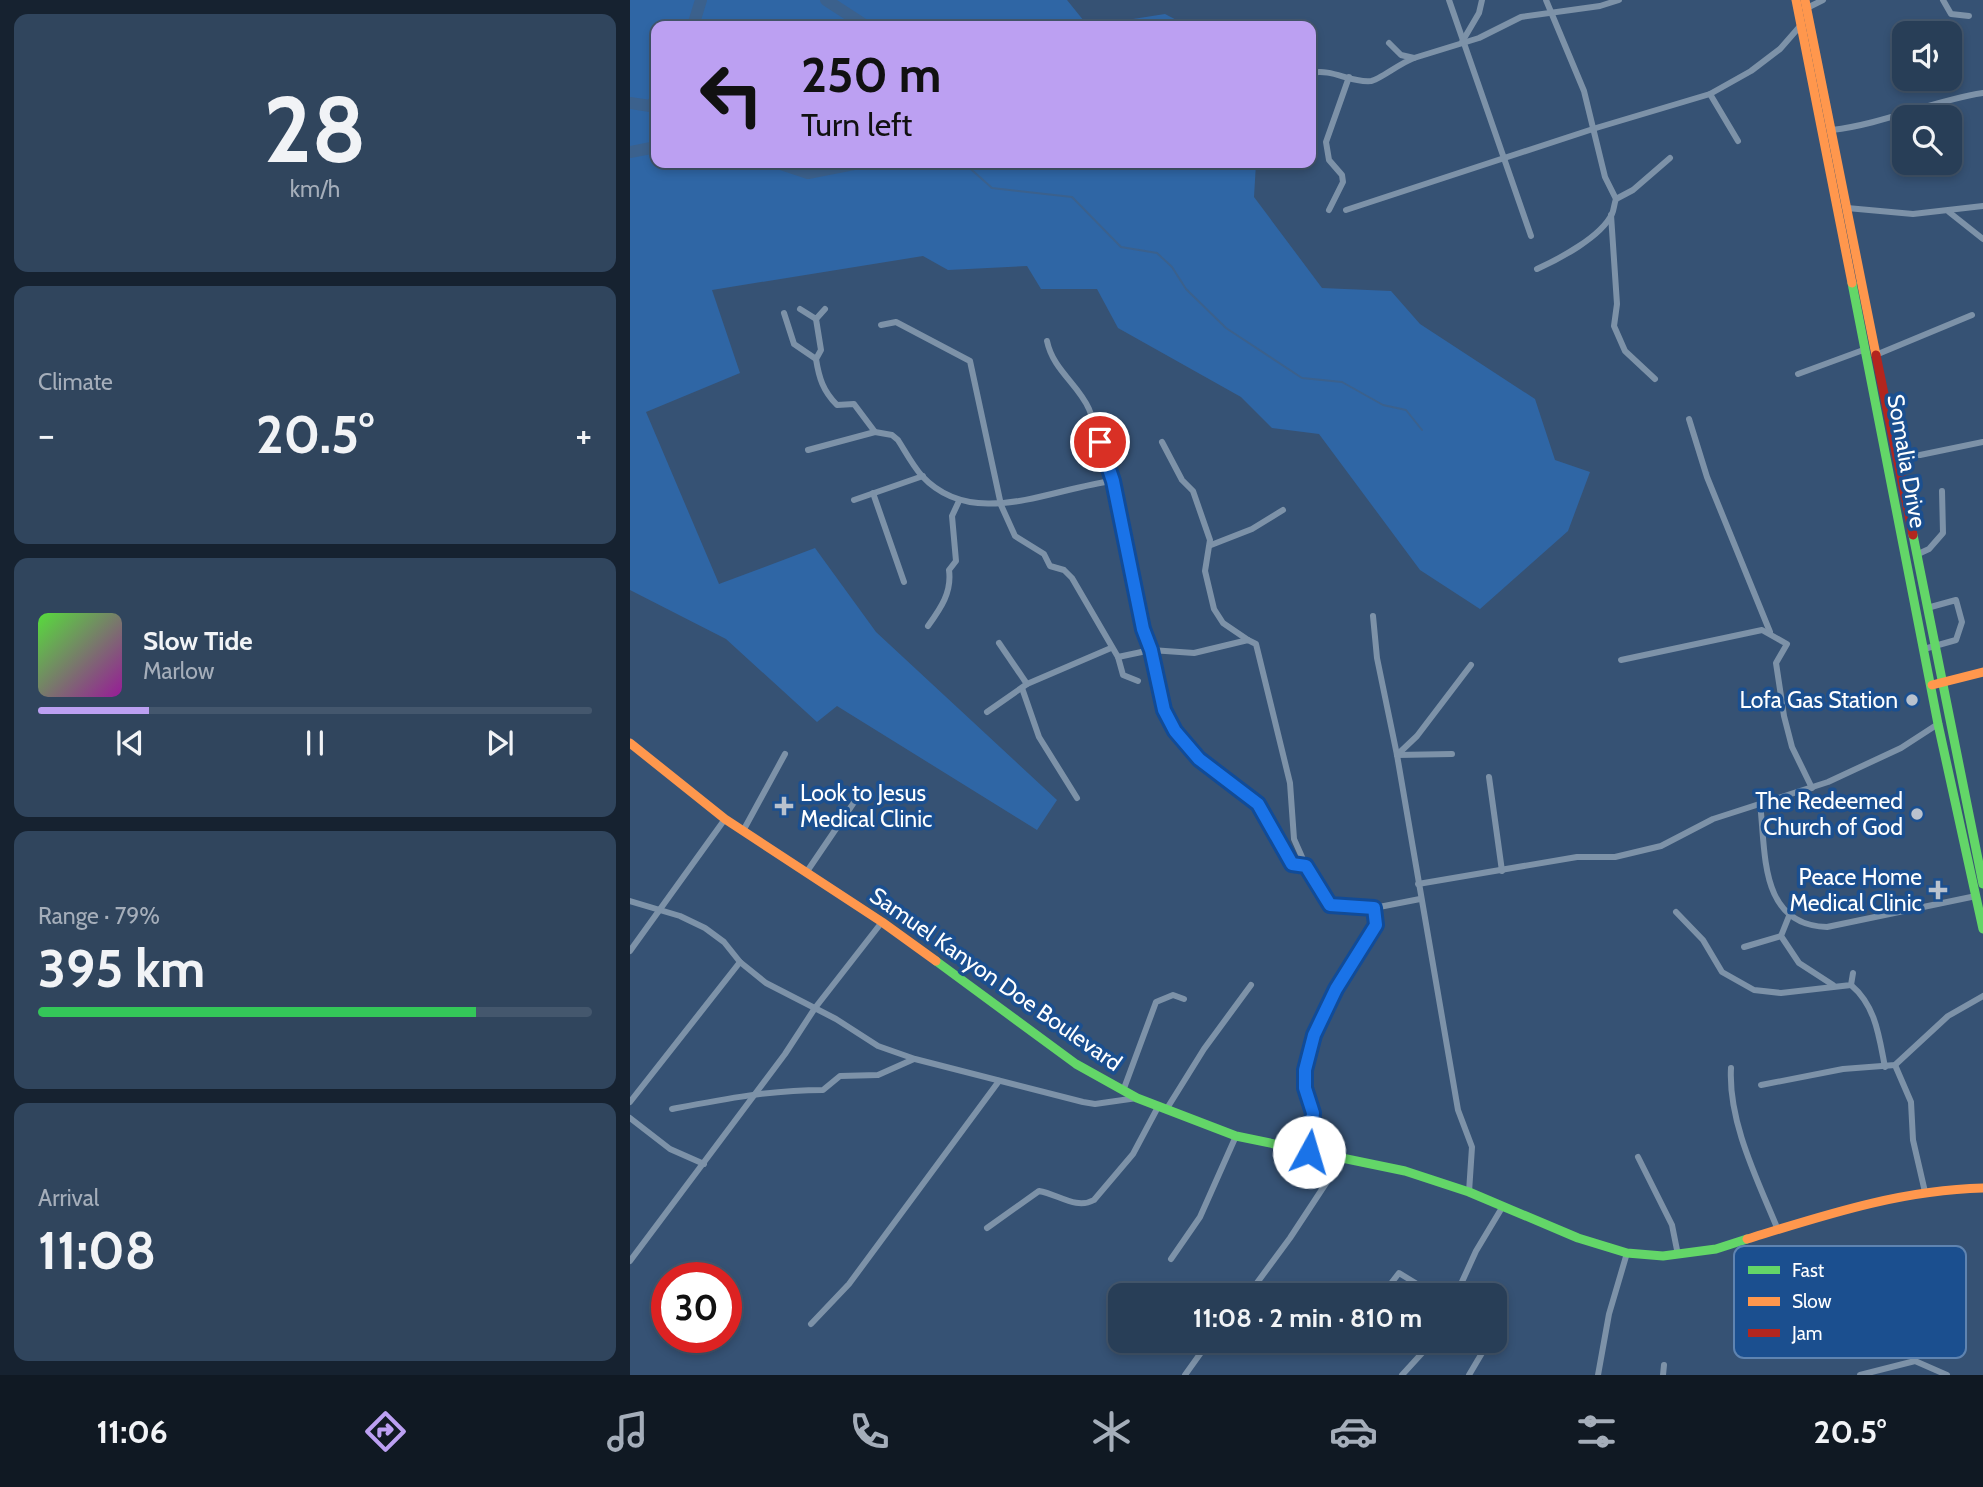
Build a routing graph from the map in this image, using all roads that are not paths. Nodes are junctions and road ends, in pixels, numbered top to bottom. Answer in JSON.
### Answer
{"nodes":[{"id":1,"x":1449,"y":0,"type":"edge"},
{"id":2,"x":1482,"y":0,"type":"edge"},
{"id":3,"x":1546,"y":0,"type":"edge"},
{"id":4,"x":1619,"y":0,"type":"edge"},
{"id":5,"x":1796,"y":0,"type":"edge"},
{"id":6,"x":1823,"y":0,"type":"edge"},
{"id":7,"x":1943,"y":0,"type":"edge"},
{"id":8,"x":1806,"y":4,"type":"edge"},
{"id":9,"x":1550,"y":12,"type":"junction"},
{"id":10,"x":1969,"y":16,"type":"dead end"},
{"id":11,"x":1801,"y":25,"type":"junction"},
{"id":12,"x":1462,"y":42,"type":"junction"},
{"id":13,"x":1389,"y":43,"type":"dead end"},
{"id":14,"x":1414,"y":58,"type":"junction"},
{"id":15,"x":1316,"y":74,"type":"edge"},
{"id":16,"x":1349,"y":77,"type":"junction"},
{"id":17,"x":1983,"y":93,"type":"edge"},
{"id":18,"x":1710,"y":94,"type":"junction"},
{"id":19,"x":1596,"y":128,"type":"junction"},
{"id":20,"x":1832,"y":130,"type":"junction"},
{"id":21,"x":1738,"y":141,"type":"dead end"},
{"id":22,"x":1506,"y":158,"type":"junction"},
{"id":23,"x":1670,"y":158,"type":"dead end"},
{"id":24,"x":1616,"y":199,"type":"junction"},
{"id":25,"x":1983,"y":206,"type":"edge"},
{"id":26,"x":1847,"y":208,"type":"junction"},
{"id":27,"x":1329,"y":210,"type":"dead end"},
{"id":28,"x":1346,"y":210,"type":"dead end"},
{"id":29,"x":1949,"y":212,"type":"junction"},
{"id":30,"x":1611,"y":215,"type":"junction"},
{"id":31,"x":1531,"y":236,"type":"dead end"},
{"id":32,"x":1983,"y":239,"type":"edge"},
{"id":33,"x":1536,"y":269,"type":"dead end"},
{"id":34,"x":800,"y":309,"type":"dead end"},
{"id":35,"x":825,"y":309,"type":"dead end"},
{"id":36,"x":783,"y":313,"type":"dead end"},
{"id":37,"x":1972,"y":314,"type":"dead end"},
{"id":38,"x":816,"y":319,"type":"junction"},
{"id":39,"x":881,"y":325,"type":"dead end"},
{"id":40,"x":1047,"y":341,"type":"dead end"},
{"id":41,"x":1866,"y":349,"type":"junction"},
{"id":42,"x":1878,"y":354,"type":"junction"},
{"id":43,"x":816,"y":359,"type":"junction"},
{"id":44,"x":1798,"y":374,"type":"dead end"},
{"id":45,"x":1655,"y":379,"type":"dead end"},
{"id":46,"x":1689,"y":419,"type":"dead end"},
{"id":47,"x":875,"y":432,"type":"junction"},
{"id":48,"x":1162,"y":442,"type":"dead end"},
{"id":49,"x":1983,"y":442,"type":"edge"},
{"id":50,"x":808,"y":450,"type":"dead end"},
{"id":51,"x":1898,"y":456,"type":"junction"},
{"id":52,"x":923,"y":476,"type":"junction"},
{"id":53,"x":1113,"y":481,"type":"junction"},
{"id":54,"x":1942,"y":491,"type":"dead end"},
{"id":55,"x":873,"y":492,"type":"junction"},
{"id":56,"x":854,"y":500,"type":"dead end"},
{"id":57,"x":959,"y":501,"type":"junction"},
{"id":58,"x":1001,"y":505,"type":"junction"},
{"id":59,"x":1283,"y":510,"type":"dead end"},
{"id":60,"x":1211,"y":545,"type":"junction"},
{"id":61,"x":1916,"y":555,"type":"junction"},
{"id":62,"x":904,"y":582,"type":"dead end"},
{"id":63,"x":1927,"y":608,"type":"junction"},
{"id":64,"x":1373,"y":617,"type":"dead end"},
{"id":65,"x":928,"y":626,"type":"dead end"},
{"id":66,"x":1770,"y":632,"type":"junction"},
{"id":67,"x":1248,"y":640,"type":"junction"},
{"id":68,"x":999,"y":643,"type":"dead end"},
{"id":69,"x":1934,"y":647,"type":"junction"},
{"id":70,"x":1111,"y":648,"type":"junction"},
{"id":71,"x":1924,"y":649,"type":"junction"},
{"id":72,"x":1151,"y":650,"type":"junction"},
{"id":73,"x":1118,"y":657,"type":"junction"},
{"id":74,"x":1621,"y":660,"type":"dead end"},
{"id":75,"x":1471,"y":665,"type":"dead end"},
{"id":76,"x":1983,"y":672,"type":"edge"},
{"id":77,"x":1138,"y":681,"type":"dead end"},
{"id":78,"x":1943,"y":682,"type":"junction"},
{"id":79,"x":1932,"y":685,"type":"junction"},
{"id":80,"x":1025,"y":686,"type":"junction"},
{"id":81,"x":987,"y":712,"type":"dead end"},
{"id":82,"x":1938,"y":724,"type":"junction"},
{"id":83,"x":630,"y":743,"type":"edge"},
{"id":84,"x":785,"y":754,"type":"dead end"},
{"id":85,"x":1452,"y":754,"type":"dead end"},
{"id":86,"x":1396,"y":755,"type":"junction"},
{"id":87,"x":1489,"y":777,"type":"dead end"},
{"id":88,"x":1812,"y":788,"type":"junction"},
{"id":89,"x":859,"y":795,"type":"dead end"},
{"id":90,"x":1076,"y":798,"type":"dead end"},
{"id":91,"x":1760,"y":803,"type":"junction"},
{"id":92,"x":725,"y":819,"type":"junction"},
{"id":93,"x":743,"y":831,"type":"junction"},
{"id":94,"x":1306,"y":866,"type":"junction"},
{"id":95,"x":808,"y":870,"type":"junction"},
{"id":96,"x":1503,"y":871,"type":"junction"},
{"id":97,"x":1418,"y":884,"type":"junction"},
{"id":98,"x":1983,"y":884,"type":"edge"},
{"id":99,"x":1976,"y":895,"type":"junction"},
{"id":100,"x":1420,"y":899,"type":"junction"},
{"id":101,"x":630,"y":901,"type":"edge"},
{"id":102,"x":1374,"y":908,"type":"junction"},
{"id":103,"x":661,"y":911,"type":"junction"},
{"id":104,"x":1676,"y":912,"type":"dead end"},
{"id":105,"x":1789,"y":916,"type":"junction"},
{"id":106,"x":882,"y":922,"type":"junction"},
{"id":107,"x":1983,"y":929,"type":"edge"},
{"id":108,"x":1781,"y":936,"type":"junction"},
{"id":109,"x":1744,"y":947,"type":"dead end"},
{"id":110,"x":630,"y":951,"type":"edge"},
{"id":111,"x":740,"y":962,"type":"junction"},
{"id":112,"x":1853,"y":973,"type":"dead end"},
{"id":113,"x":1251,"y":985,"type":"dead end"},
{"id":114,"x":1833,"y":985,"type":"junction"},
{"id":115,"x":1851,"y":985,"type":"junction"},
{"id":116,"x":1983,"y":996,"type":"edge"},
{"id":117,"x":1184,"y":999,"type":"dead end"},
{"id":118,"x":815,"y":1008,"type":"junction"},
{"id":119,"x":915,"y":1059,"type":"junction"},
{"id":120,"x":1895,"y":1065,"type":"junction"},
{"id":121,"x":1731,"y":1068,"type":"dead end"},
{"id":122,"x":1885,"y":1068,"type":"junction"},
{"id":123,"x":999,"y":1081,"type":"junction"},
{"id":124,"x":1761,"y":1085,"type":"dead end"},
{"id":125,"x":1123,"y":1091,"type":"junction"},
{"id":126,"x":757,"y":1092,"type":"junction"},
{"id":127,"x":1137,"y":1098,"type":"junction"},
{"id":128,"x":630,"y":1102,"type":"edge"},
{"id":129,"x":672,"y":1109,"type":"dead end"},
{"id":130,"x":1162,"y":1109,"type":"junction"},
{"id":131,"x":630,"y":1118,"type":"edge"},
{"id":132,"x":1236,"y":1136,"type":"junction"},
{"id":133,"x":1309,"y":1152,"type":"junction"},
{"id":134,"x":1638,"y":1157,"type":"dead end"},
{"id":135,"x":1342,"y":1159,"type":"junction"},
{"id":136,"x":704,"y":1164,"type":"junction"},
{"id":137,"x":1983,"y":1188,"type":"edge"},
{"id":138,"x":1469,"y":1192,"type":"junction"},
{"id":139,"x":1925,"y":1192,"type":"junction"},
{"id":140,"x":1503,"y":1206,"type":"junction"},
{"id":141,"x":987,"y":1228,"type":"dead end"},
{"id":142,"x":1778,"y":1230,"type":"junction"},
{"id":143,"x":1627,"y":1253,"type":"junction"},
{"id":144,"x":1678,"y":1256,"type":"junction"},
{"id":145,"x":1171,"y":1259,"type":"dead end"},
{"id":146,"x":630,"y":1261,"type":"edge"},
{"id":147,"x":1257,"y":1283,"type":"edge"},
{"id":148,"x":1391,"y":1283,"type":"edge"},
{"id":149,"x":1415,"y":1283,"type":"edge"},
{"id":150,"x":1461,"y":1283,"type":"edge"},
{"id":151,"x":811,"y":1324,"type":"dead end"},
{"id":152,"x":1201,"y":1353,"type":"edge"},
{"id":153,"x":1422,"y":1353,"type":"edge"},
{"id":154,"x":1482,"y":1353,"type":"edge"},
{"id":155,"x":1664,"y":1365,"type":"dead end"},
{"id":156,"x":1185,"y":1375,"type":"edge"},
{"id":157,"x":1403,"y":1375,"type":"edge"},
{"id":158,"x":1469,"y":1375,"type":"edge"},
{"id":159,"x":1598,"y":1375,"type":"edge"},
{"id":160,"x":1664,"y":1375,"type":"edge"},
{"id":161,"x":1860,"y":1375,"type":"edge"},
{"id":162,"x":1947,"y":1375,"type":"edge"}],
"edges":[{"from":1,"to":12,"type":"street"},
{"from":2,"to":12,"type":"street"},
{"from":3,"to":9,"type":"street"},
{"from":4,"to":9,"type":"street"},
{"from":5,"to":11,"type":"main road","name":"Somalia Drive"},
{"from":6,"to":8,"type":"street"},
{"from":7,"to":10,"type":"street"},
{"from":8,"to":20,"type":"main road","name":"Somalia Drive"},
{"from":9,"to":12,"type":"street"},
{"from":9,"to":19,"type":"street"},
{"from":11,"to":18,"type":"street"},
{"from":11,"to":41,"type":"main road","name":"Somalia Drive"},
{"from":12,"to":14,"type":"street"},
{"from":12,"to":22,"type":"street"},
{"from":13,"to":14,"type":"street"},
{"from":14,"to":16,"type":"street"},
{"from":15,"to":16,"type":"street"},
{"from":16,"to":27,"type":"street"},
{"from":17,"to":20,"type":"street"},
{"from":18,"to":19,"type":"street"},
{"from":18,"to":21,"type":"street"},
{"from":19,"to":22,"type":"street"},
{"from":19,"to":24,"type":"street"},
{"from":20,"to":26,"type":"main road","name":"Somalia Drive"},
{"from":22,"to":28,"type":"street"},
{"from":22,"to":31,"type":"street"},
{"from":23,"to":24,"type":"street"},
{"from":24,"to":30,"type":"street"},
{"from":25,"to":29,"type":"street"},
{"from":26,"to":29,"type":"street"},
{"from":26,"to":42,"type":"main road","name":"Somalia Drive"},
{"from":29,"to":32,"type":"street"},
{"from":30,"to":33,"type":"street"},
{"from":30,"to":45,"type":"street"},
{"from":34,"to":38,"type":"street"},
{"from":35,"to":38,"type":"street"},
{"from":36,"to":43,"type":"street"},
{"from":37,"to":42,"type":"street"},
{"from":38,"to":43,"type":"street"},
{"from":39,"to":58,"type":"street"},
{"from":40,"to":53,"type":"street"},
{"from":41,"to":44,"type":"street"},
{"from":41,"to":71,"type":"main road","name":"Somalia Drive"},
{"from":42,"to":51,"type":"main road","name":"Somalia Drive"},
{"from":43,"to":47,"type":"street"},
{"from":46,"to":66,"type":"street"},
{"from":47,"to":50,"type":"street"},
{"from":47,"to":52,"type":"street"},
{"from":48,"to":60,"type":"street"},
{"from":49,"to":51,"type":"street"},
{"from":51,"to":61,"type":"main road","name":"Somalia Drive"},
{"from":52,"to":55,"type":"street"},
{"from":52,"to":57,"type":"street"},
{"from":53,"to":58,"type":"street"},
{"from":53,"to":72,"type":"street"},
{"from":54,"to":61,"type":"street"},
{"from":55,"to":56,"type":"street"},
{"from":55,"to":62,"type":"street"},
{"from":57,"to":58,"type":"street"},
{"from":57,"to":65,"type":"street"},
{"from":58,"to":70,"type":"street"},
{"from":59,"to":60,"type":"street"},
{"from":60,"to":67,"type":"street"},
{"from":61,"to":63,"type":"main road","name":"Somalia Drive"},
{"from":63,"to":69,"type":"main road","name":"Somalia Drive"},
{"from":63,"to":69,"type":"street"},
{"from":64,"to":86,"type":"street"},
{"from":66,"to":74,"type":"street"},
{"from":66,"to":88,"type":"street"},
{"from":67,"to":72,"type":"street"},
{"from":67,"to":94,"type":"street"},
{"from":68,"to":80,"type":"street"},
{"from":69,"to":71,"type":"street"},
{"from":69,"to":78,"type":"main road","name":"Somalia Drive"},
{"from":70,"to":73,"type":"street"},
{"from":70,"to":80,"type":"street"},
{"from":71,"to":79,"type":"main road","name":"Somalia Drive"},
{"from":72,"to":73,"type":"street"},
{"from":72,"to":94,"type":"street"},
{"from":73,"to":77,"type":"street"},
{"from":75,"to":86,"type":"street"},
{"from":76,"to":78,"type":"main road"},
{"from":78,"to":79,"type":"main road"},
{"from":78,"to":98,"type":"main road","name":"Somalia Drive"},
{"from":79,"to":82,"type":"main road","name":"Somalia Drive"},
{"from":80,"to":81,"type":"street"},
{"from":80,"to":90,"type":"street"},
{"from":82,"to":88,"type":"street"},
{"from":82,"to":99,"type":"main road","name":"Somalia Drive"},
{"from":83,"to":92,"type":"main road","name":"Samuel Kanyon Doe Boulevard"},
{"from":84,"to":93,"type":"street"},
{"from":85,"to":86,"type":"street"},
{"from":86,"to":97,"type":"street"},
{"from":87,"to":96,"type":"street"},
{"from":88,"to":91,"type":"street"},
{"from":89,"to":95,"type":"street"},
{"from":91,"to":96,"type":"street"},
{"from":91,"to":105,"type":"street"},
{"from":92,"to":93,"type":"main road","name":"Samuel Kanyon Doe Boulevard"},
{"from":92,"to":103,"type":"street"},
{"from":93,"to":95,"type":"main road","name":"Samuel Kanyon Doe Boulevard"},
{"from":94,"to":102,"type":"street"},
{"from":95,"to":106,"type":"main road","name":"Samuel Kanyon Doe Boulevard"},
{"from":96,"to":97,"type":"street"},
{"from":97,"to":100,"type":"street"},
{"from":99,"to":105,"type":"street"},
{"from":99,"to":107,"type":"main road","name":"Somalia Drive"},
{"from":100,"to":102,"type":"street"},
{"from":100,"to":138,"type":"street"},
{"from":101,"to":103,"type":"street"},
{"from":102,"to":133,"type":"street"},
{"from":103,"to":110,"type":"street"},
{"from":103,"to":111,"type":"street"},
{"from":104,"to":114,"type":"street"},
{"from":105,"to":108,"type":"street"},
{"from":106,"to":118,"type":"street"},
{"from":106,"to":125,"type":"main road","name":"Samuel Kanyon Doe Boulevard"},
{"from":108,"to":109,"type":"street"},
{"from":108,"to":114,"type":"street"},
{"from":111,"to":118,"type":"street"},
{"from":111,"to":128,"type":"street"},
{"from":112,"to":115,"type":"street"},
{"from":113,"to":130,"type":"street"},
{"from":114,"to":115,"type":"street"},
{"from":115,"to":122,"type":"street"},
{"from":116,"to":120,"type":"street"},
{"from":117,"to":125,"type":"street"},
{"from":118,"to":119,"type":"street"},
{"from":118,"to":126,"type":"street"},
{"from":119,"to":123,"type":"street"},
{"from":119,"to":126,"type":"street"},
{"from":120,"to":122,"type":"street"},
{"from":120,"to":139,"type":"street"},
{"from":121,"to":142,"type":"street"},
{"from":122,"to":124,"type":"street"},
{"from":123,"to":127,"type":"street"},
{"from":123,"to":151,"type":"street"},
{"from":125,"to":127,"type":"main road","name":"Samuel Kanyon Doe Boulevard"},
{"from":126,"to":129,"type":"street"},
{"from":126,"to":136,"type":"street"},
{"from":127,"to":130,"type":"main road","name":"Samuel Kanyon Doe Boulevard"},
{"from":130,"to":132,"type":"main road","name":"Samuel Kanyon Doe Boulevard"},
{"from":130,"to":141,"type":"street"},
{"from":131,"to":136,"type":"street"},
{"from":132,"to":133,"type":"main road","name":"Samuel Kanyon Doe Boulevard"},
{"from":132,"to":145,"type":"street"},
{"from":133,"to":135,"type":"main road","name":"Samuel Kanyon Doe Boulevard"},
{"from":134,"to":144,"type":"street"},
{"from":135,"to":138,"type":"main road","name":"Samuel Kanyon Doe Boulevard"},
{"from":135,"to":147,"type":"street"},
{"from":136,"to":146,"type":"street"},
{"from":137,"to":139,"type":"main road","name":"Samuel Kanyon Doe Boulevard"},
{"from":138,"to":140,"type":"main road","name":"Samuel Kanyon Doe Boulevard"},
{"from":139,"to":142,"type":"main road","name":"Samuel Kanyon Doe Boulevard"},
{"from":140,"to":143,"type":"main road","name":"Samuel Kanyon Doe Boulevard"},
{"from":140,"to":150,"type":"street"},
{"from":142,"to":144,"type":"main road","name":"Samuel Kanyon Doe Boulevard"},
{"from":143,"to":144,"type":"main road","name":"Samuel Kanyon Doe Boulevard"},
{"from":143,"to":159,"type":"street"},
{"from":148,"to":149,"type":"street"},
{"from":152,"to":156,"type":"street"},
{"from":153,"to":157,"type":"street"},
{"from":154,"to":158,"type":"street"},
{"from":155,"to":160,"type":"street"},
{"from":161,"to":162,"type":"street"}]}
